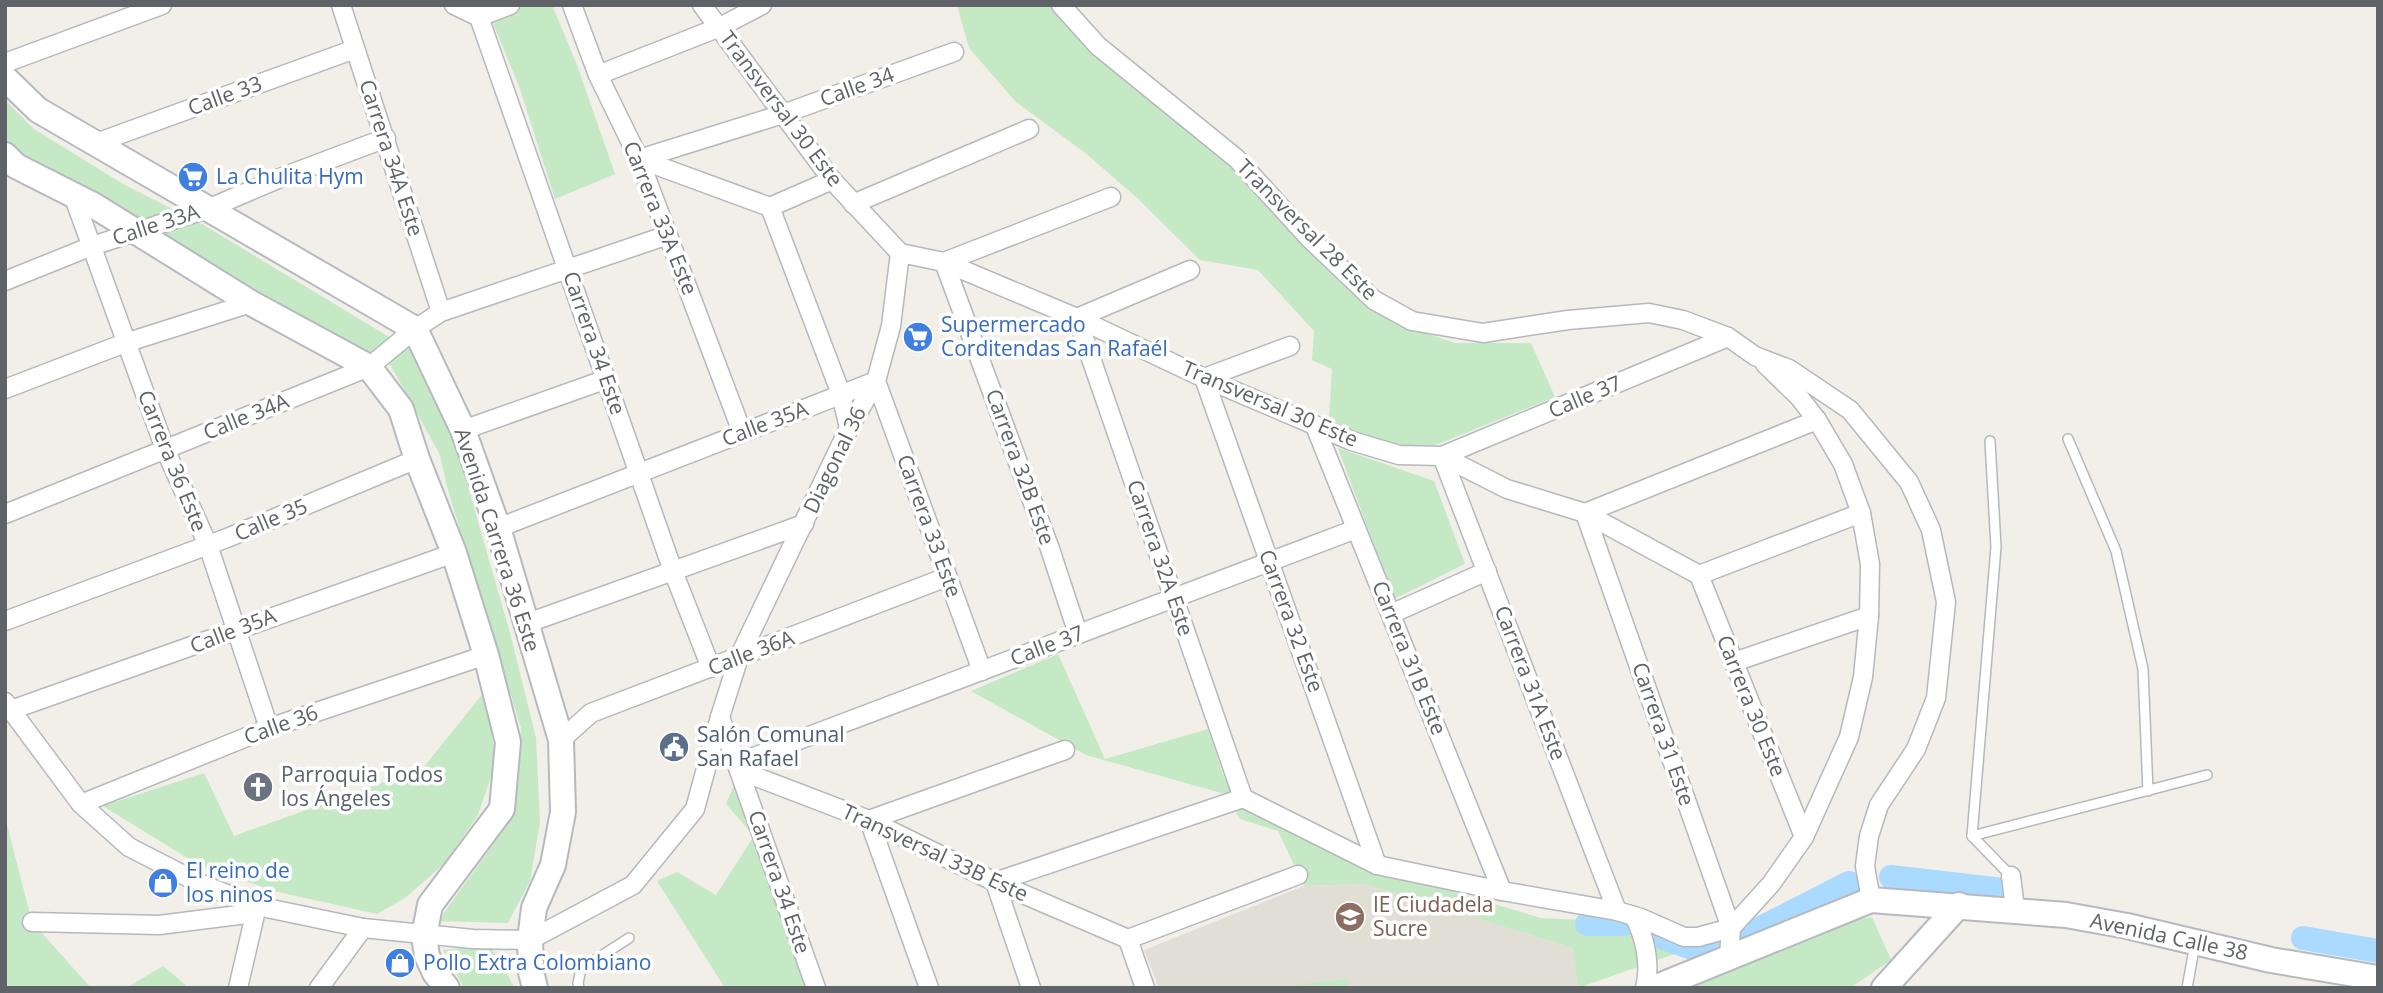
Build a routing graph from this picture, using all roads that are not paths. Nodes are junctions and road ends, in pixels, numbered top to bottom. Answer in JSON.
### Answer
{"nodes":[{"id":1,"x":162,"y":5,"type":"edge"},
{"id":2,"x":341,"y":5,"type":"edge"},
{"id":3,"x":454,"y":5,"type":"edge"},
{"id":4,"x":510,"y":5,"type":"edge"},
{"id":5,"x":572,"y":5,"type":"edge"},
{"id":6,"x":702,"y":5,"type":"edge"},
{"id":7,"x":762,"y":5,"type":"edge"},
{"id":8,"x":1061,"y":5,"type":"edge"},
{"id":9,"x":479,"y":17,"type":"junction"},
{"id":10,"x":720,"y":27,"type":"junction"},
{"id":11,"x":355,"y":48,"type":"junction"},
{"id":12,"x":954,"y":52,"type":"dead end"},
{"id":13,"x":5,"y":63,"type":"edge"},
{"id":14,"x":598,"y":75,"type":"junction"},
{"id":15,"x":5,"y":78,"type":"edge"},
{"id":16,"x":783,"y":114,"type":"junction"},
{"id":17,"x":1029,"y":129,"type":"dead end"},
{"id":18,"x":386,"y":138,"type":"junction"},
{"id":19,"x":96,"y":143,"type":"junction"},
{"id":20,"x":639,"y":159,"type":"junction"},
{"id":21,"x":9,"y":164,"type":"edge"},
{"id":22,"x":832,"y":180,"type":"junction"},
{"id":23,"x":73,"y":195,"type":"junction"},
{"id":24,"x":1111,"y":197,"type":"dead end"},
{"id":25,"x":853,"y":204,"type":"junction"},
{"id":26,"x":770,"y":207,"type":"junction"},
{"id":27,"x":209,"y":208,"type":"junction"},
{"id":28,"x":138,"y":232,"type":"junction"},
{"id":29,"x":668,"y":236,"type":"junction"},
{"id":30,"x":92,"y":246,"type":"junction"},
{"id":31,"x":900,"y":253,"type":"junction"},
{"id":32,"x":944,"y":262,"type":"junction"},
{"id":33,"x":568,"y":269,"type":"junction"},
{"id":34,"x":1190,"y":270,"type":"dead end"},
{"id":35,"x":5,"y":281,"type":"edge"},
{"id":36,"x":250,"y":303,"type":"junction"},
{"id":37,"x":441,"y":312,"type":"junction"},
{"id":38,"x":1077,"y":317,"type":"junction"},
{"id":39,"x":415,"y":329,"type":"junction"},
{"id":40,"x":1728,"y":337,"type":"junction"},
{"id":41,"x":125,"y":343,"type":"junction"},
{"id":42,"x":1290,"y":346,"type":"dead end"},
{"id":43,"x":1755,"y":356,"type":"junction"},
{"id":44,"x":369,"y":367,"type":"junction"},
{"id":45,"x":1204,"y":378,"type":"junction"},
{"id":46,"x":607,"y":379,"type":"junction"},
{"id":47,"x":876,"y":381,"type":"junction"},
{"id":48,"x":5,"y":389,"type":"edge"},
{"id":49,"x":841,"y":394,"type":"junction"},
{"id":50,"x":1817,"y":420,"type":"junction"},
{"id":51,"x":1315,"y":426,"type":"junction"},
{"id":52,"x":849,"y":428,"type":"junction"},
{"id":53,"x":463,"y":430,"type":"junction"},
{"id":54,"x":743,"y":432,"type":"junction"},
{"id":55,"x":2068,"y":439,"type":"dead end"},
{"id":56,"x":1990,"y":441,"type":"dead end"},
{"id":57,"x":165,"y":449,"type":"junction"},
{"id":58,"x":1443,"y":456,"type":"junction"},
{"id":59,"x":417,"y":459,"type":"junction"},
{"id":60,"x":638,"y":473,"type":"junction"},
{"id":61,"x":1585,"y":513,"type":"junction"},
{"id":62,"x":1861,"y":513,"type":"junction"},
{"id":63,"x":5,"y":514,"type":"edge"},
{"id":64,"x":804,"y":524,"type":"junction"},
{"id":65,"x":498,"y":528,"type":"junction"},
{"id":66,"x":1356,"y":529,"type":"junction"},
{"id":67,"x":208,"y":545,"type":"junction"},
{"id":68,"x":454,"y":553,"type":"junction"},
{"id":69,"x":1270,"y":562,"type":"junction"},
{"id":70,"x":1487,"y":571,"type":"junction"},
{"id":71,"x":673,"y":572,"type":"junction"},
{"id":72,"x":1699,"y":575,"type":"junction"},
{"id":73,"x":947,"y":577,"type":"junction"},
{"id":74,"x":1174,"y":598,"type":"junction"},
{"id":75,"x":1391,"y":614,"type":"junction"},
{"id":76,"x":1870,"y":616,"type":"junction"},
{"id":77,"x":5,"y":621,"type":"edge"},
{"id":78,"x":525,"y":624,"type":"junction"},
{"id":79,"x":235,"y":629,"type":"junction"},
{"id":80,"x":1078,"y":634,"type":"junction"},
{"id":81,"x":486,"y":655,"type":"junction"},
{"id":82,"x":739,"y":657,"type":"junction"},
{"id":83,"x":1734,"y":662,"type":"junction"},
{"id":84,"x":711,"y":668,"type":"junction"},
{"id":85,"x":982,"y":671,"type":"junction"},
{"id":86,"x":8,"y":706,"type":"edge"},
{"id":87,"x":720,"y":717,"type":"junction"},
{"id":88,"x":269,"y":728,"type":"junction"},
{"id":89,"x":561,"y":740,"type":"junction"},
{"id":90,"x":1065,"y":750,"type":"dead end"},
{"id":91,"x":739,"y":767,"type":"junction"},
{"id":92,"x":2207,"y":775,"type":"dead end"},
{"id":93,"x":2148,"y":791,"type":"junction"},
{"id":94,"x":1243,"y":798,"type":"junction"},
{"id":95,"x":81,"y":804,"type":"junction"},
{"id":96,"x":869,"y":820,"type":"junction"},
{"id":97,"x":1804,"y":836,"type":"junction"},
{"id":98,"x":1972,"y":836,"type":"junction"},
{"id":99,"x":1377,"y":864,"type":"junction"},
{"id":100,"x":1298,"y":875,"type":"dead end"},
{"id":101,"x":2011,"y":876,"type":"joint"},
{"id":102,"x":995,"y":882,"type":"junction"},
{"id":103,"x":1502,"y":891,"type":"junction"},
{"id":104,"x":1871,"y":900,"type":"junction"},
{"id":105,"x":1959,"y":905,"type":"junction"},
{"id":106,"x":2015,"y":909,"type":"junction"},
{"id":107,"x":256,"y":910,"type":"junction"},
{"id":108,"x":1625,"y":913,"type":"junction"},
{"id":109,"x":32,"y":922,"type":"dead end"},
{"id":110,"x":363,"y":928,"type":"junction"},
{"id":111,"x":1731,"y":928,"type":"junction"},
{"id":112,"x":424,"y":936,"type":"junction"},
{"id":113,"x":629,"y":938,"type":"dead end"},
{"id":114,"x":530,"y":940,"type":"junction"},
{"id":115,"x":1128,"y":940,"type":"junction"},
{"id":116,"x":2196,"y":942,"type":"junction"},
{"id":117,"x":1729,"y":956,"type":"junction"},
{"id":118,"x":2378,"y":978,"type":"edge"},
{"id":119,"x":238,"y":988,"type":"edge"},
{"id":120,"x":319,"y":988,"type":"edge"},
{"id":121,"x":447,"y":988,"type":"edge"},
{"id":122,"x":535,"y":988,"type":"edge"},
{"id":123,"x":579,"y":988,"type":"edge"},
{"id":124,"x":816,"y":988,"type":"edge"},
{"id":125,"x":929,"y":988,"type":"edge"},
{"id":126,"x":1031,"y":988,"type":"edge"},
{"id":127,"x":1145,"y":988,"type":"edge"},
{"id":128,"x":1644,"y":988,"type":"edge"},
{"id":129,"x":1654,"y":988,"type":"edge"},
{"id":130,"x":1884,"y":988,"type":"edge"},
{"id":131,"x":2188,"y":988,"type":"edge"}],
"edges":[{"from":1,"to":13,"type":"street"},
{"from":2,"to":11,"type":"street","name":"Carrera 34A Este"},
{"from":3,"to":9,"type":"street"},
{"from":4,"to":9,"type":"street"},
{"from":5,"to":14,"type":"street","name":"Carrera 33A Este"},
{"from":6,"to":10,"type":"street","name":"Transversal 30 Este"},
{"from":7,"to":10,"type":"street"},
{"from":8,"to":40,"type":"street","name":"Transversal 28 Este"},
{"from":9,"to":33,"type":"street","name":"Carrera 34 Este"},
{"from":10,"to":14,"type":"street"},
{"from":10,"to":16,"type":"street","name":"Transversal 30 Este"},
{"from":11,"to":18,"type":"street","name":"Carrera 34A Este"},
{"from":11,"to":19,"type":"street","name":"Calle 33"},
{"from":12,"to":16,"type":"street","name":"Calle 34"},
{"from":14,"to":20,"type":"street","name":"Carrera 33A Este"},
{"from":15,"to":19,"type":"street"},
{"from":16,"to":20,"type":"street","name":"Calle 34"},
{"from":16,"to":22,"type":"street","name":"Transversal 30 Este"},
{"from":17,"to":25,"type":"street"},
{"from":18,"to":27,"type":"street","name":"Calle 33A"},
{"from":18,"to":37,"type":"street","name":"Carrera 34A Este"},
{"from":19,"to":27,"type":"street"},
{"from":20,"to":26,"type":"street"},
{"from":20,"to":29,"type":"street","name":"Carrera 33A Este"},
{"from":21,"to":23,"type":"street"},
{"from":22,"to":25,"type":"street","name":"Transversal 30 Este"},
{"from":22,"to":26,"type":"street"},
{"from":23,"to":28,"type":"street"},
{"from":23,"to":30,"type":"street","name":"Carrera 36 Este"},
{"from":24,"to":32,"type":"street"},
{"from":25,"to":31,"type":"street","name":"Transversal 30 Este"},
{"from":26,"to":49,"type":"street"},
{"from":27,"to":28,"type":"street","name":"Calle 33A"},
{"from":27,"to":39,"type":"street"},
{"from":28,"to":30,"type":"street","name":"Calle 33A"},
{"from":28,"to":36,"type":"street"},
{"from":29,"to":33,"type":"street"},
{"from":29,"to":54,"type":"street","name":"Carrera 33A Este"},
{"from":30,"to":35,"type":"street","name":"Calle 33A"},
{"from":30,"to":41,"type":"street","name":"Carrera 36 Este"},
{"from":31,"to":32,"type":"street","name":"Transversal 30 Este"},
{"from":31,"to":47,"type":"street","name":"Diagonal 36"},
{"from":32,"to":38,"type":"street","name":"Transversal 30 Este"},
{"from":32,"to":80,"type":"street","name":"Carrera 32B Este"},
{"from":33,"to":37,"type":"street"},
{"from":33,"to":46,"type":"street","name":"Carrera 34 Este"},
{"from":34,"to":38,"type":"street"},
{"from":36,"to":41,"type":"street"},
{"from":36,"to":44,"type":"street"},
{"from":37,"to":39,"type":"street"},
{"from":38,"to":45,"type":"street","name":"Transversal 30 Este"},
{"from":38,"to":74,"type":"street","name":"Carrera 32A Este"},
{"from":39,"to":44,"type":"street","name":"Calle 34A"},
{"from":39,"to":53,"type":"street","name":"Avenida Carrera 36 Este"},
{"from":40,"to":43,"type":"street","name":"Transversal 28 Este"},
{"from":40,"to":58,"type":"street","name":"Calle 37"},
{"from":41,"to":48,"type":"street"},
{"from":41,"to":57,"type":"street","name":"Carrera 36 Este"},
{"from":42,"to":45,"type":"street"},
{"from":43,"to":50,"type":"street"},
{"from":43,"to":104,"type":"street","name":"Transversal 28 Este"},
{"from":44,"to":57,"type":"street","name":"Calle 34A"},
{"from":44,"to":59,"type":"street"},
{"from":45,"to":51,"type":"street","name":"Transversal 30 Este"},
{"from":45,"to":69,"type":"street","name":"Carrera 32 Este"},
{"from":46,"to":53,"type":"street"},
{"from":46,"to":60,"type":"street","name":"Carrera 34 Este"},
{"from":47,"to":49,"type":"street","name":"Calle 35A"},
{"from":47,"to":52,"type":"street","name":"Diagonal 36"},
{"from":47,"to":73,"type":"street","name":"Carrera 33 Este"},
{"from":49,"to":52,"type":"street"},
{"from":49,"to":54,"type":"street","name":"Calle 35A"},
{"from":50,"to":61,"type":"street"},
{"from":50,"to":62,"type":"street"},
{"from":51,"to":58,"type":"street","name":"Transversal 30 Este"},
{"from":51,"to":66,"type":"street","name":"Carrera 31B Este"},
{"from":52,"to":64,"type":"street","name":"Diagonal 36"},
{"from":53,"to":65,"type":"street","name":"Avenida Carrera 36 Este"},
{"from":54,"to":60,"type":"street","name":"Calle 35A"},
{"from":55,"to":93,"type":"lane"},
{"from":56,"to":98,"type":"lane"},
{"from":57,"to":63,"type":"street","name":"Calle 34A"},
{"from":57,"to":67,"type":"street","name":"Carrera 36 Este"},
{"from":58,"to":61,"type":"street","name":"Transversal 30 Este"},
{"from":58,"to":70,"type":"street","name":"Carrera 31A Este"},
{"from":59,"to":67,"type":"street","name":"Calle 35"},
{"from":59,"to":68,"type":"street"},
{"from":60,"to":65,"type":"street","name":"Calle 35A"},
{"from":60,"to":71,"type":"street","name":"Carrera 34 Este"},
{"from":61,"to":72,"type":"street","name":"Transversal 30 Este"},
{"from":61,"to":111,"type":"street","name":"Carrera 31 Este"},
{"from":62,"to":72,"type":"street"},
{"from":62,"to":76,"type":"street"},
{"from":64,"to":71,"type":"street"},
{"from":64,"to":82,"type":"street","name":"Diagonal 36"},
{"from":65,"to":78,"type":"street","name":"Avenida Carrera 36 Este"},
{"from":66,"to":69,"type":"street","name":"Calle 37"},
{"from":66,"to":75,"type":"street","name":"Carrera 31B Este"},
{"from":67,"to":77,"type":"street","name":"Calle 35"},
{"from":67,"to":79,"type":"street","name":"Carrera 36 Este"},
{"from":68,"to":79,"type":"street","name":"Calle 35A"},
{"from":68,"to":81,"type":"street"},
{"from":69,"to":74,"type":"street","name":"Calle 37"},
{"from":69,"to":99,"type":"street","name":"Carrera 32 Este"},
{"from":70,"to":75,"type":"street"},
{"from":70,"to":108,"type":"street","name":"Carrera 31A Este"},
{"from":71,"to":78,"type":"street"},
{"from":71,"to":84,"type":"street","name":"Carrera 34 Este"},
{"from":72,"to":83,"type":"street","name":"Carrera 30 Este"},
{"from":73,"to":82,"type":"street","name":"Calle 36A"},
{"from":73,"to":85,"type":"street","name":"Carrera 33 Este"},
{"from":74,"to":80,"type":"street","name":"Calle 37"},
{"from":74,"to":94,"type":"street","name":"Carrera 32A Este"},
{"from":75,"to":103,"type":"street","name":"Carrera 31B Este"},
{"from":76,"to":83,"type":"street"},
{"from":76,"to":97,"type":"street"},
{"from":78,"to":89,"type":"street","name":"Avenida Carrera 36 Este"},
{"from":79,"to":86,"type":"street","name":"Calle 35A"},
{"from":79,"to":88,"type":"street","name":"Carrera 36 Este"},
{"from":80,"to":85,"type":"street","name":"Calle 37"},
{"from":81,"to":88,"type":"street","name":"Calle 36"},
{"from":81,"to":112,"type":"street"},
{"from":82,"to":84,"type":"street","name":"Calle 36A"},
{"from":82,"to":87,"type":"street"},
{"from":83,"to":97,"type":"street","name":"Carrera 30 Este"},
{"from":84,"to":89,"type":"street","name":"Calle 36A"},
{"from":85,"to":91,"type":"street","name":"Calle 37"},
{"from":86,"to":95,"type":"street"},
{"from":87,"to":91,"type":"street","name":"Carrera 34 Este"},
{"from":87,"to":114,"type":"street"},
{"from":88,"to":95,"type":"street","name":"Calle 36"},
{"from":89,"to":114,"type":"street","name":"Avenida Carrera 36 Este"},
{"from":90,"to":96,"type":"street"},
{"from":91,"to":96,"type":"street","name":"Transversal 33B Este"},
{"from":91,"to":124,"type":"street","name":"Carrera 34 Este"},
{"from":92,"to":93,"type":"lane"},
{"from":93,"to":98,"type":"lane"},
{"from":94,"to":99,"type":"street"},
{"from":94,"to":102,"type":"street"},
{"from":95,"to":107,"type":"street"},
{"from":96,"to":102,"type":"street","name":"Transversal 33B Este"},
{"from":96,"to":125,"type":"street"},
{"from":97,"to":111,"type":"street"},
{"from":98,"to":101,"type":"lane"},
{"from":99,"to":103,"type":"street"},
{"from":100,"to":115,"type":"street"},
{"from":101,"to":106,"type":"street"},
{"from":102,"to":115,"type":"street","name":"Transversal 33B Este"},
{"from":102,"to":126,"type":"street"},
{"from":103,"to":108,"type":"street"},
{"from":104,"to":105,"type":"street","name":"Avenida Calle 38"},
{"from":104,"to":117,"type":"street","name":"Avenida Calle 38"},
{"from":105,"to":106,"type":"street","name":"Avenida Calle 38"},
{"from":105,"to":130,"type":"street"},
{"from":106,"to":116,"type":"street","name":"Avenida Calle 38"},
{"from":107,"to":109,"type":"street"},
{"from":107,"to":110,"type":"street"},
{"from":107,"to":119,"type":"street"},
{"from":108,"to":111,"type":"street"},
{"from":108,"to":128,"type":"street","name":"Carrera 31A Este"},
{"from":110,"to":112,"type":"street"},
{"from":110,"to":120,"type":"street"},
{"from":111,"to":117,"type":"street","name":"Carrera 31 Este"},
{"from":112,"to":114,"type":"street"},
{"from":112,"to":121,"type":"street"},
{"from":113,"to":123,"type":"lane"},
{"from":114,"to":122,"type":"street"},
{"from":115,"to":127,"type":"street"},
{"from":116,"to":118,"type":"street","name":"Avenida Calle 38"},
{"from":116,"to":131,"type":"lane"},
{"from":117,"to":129,"type":"street","name":"Avenida Calle 38"}]}
